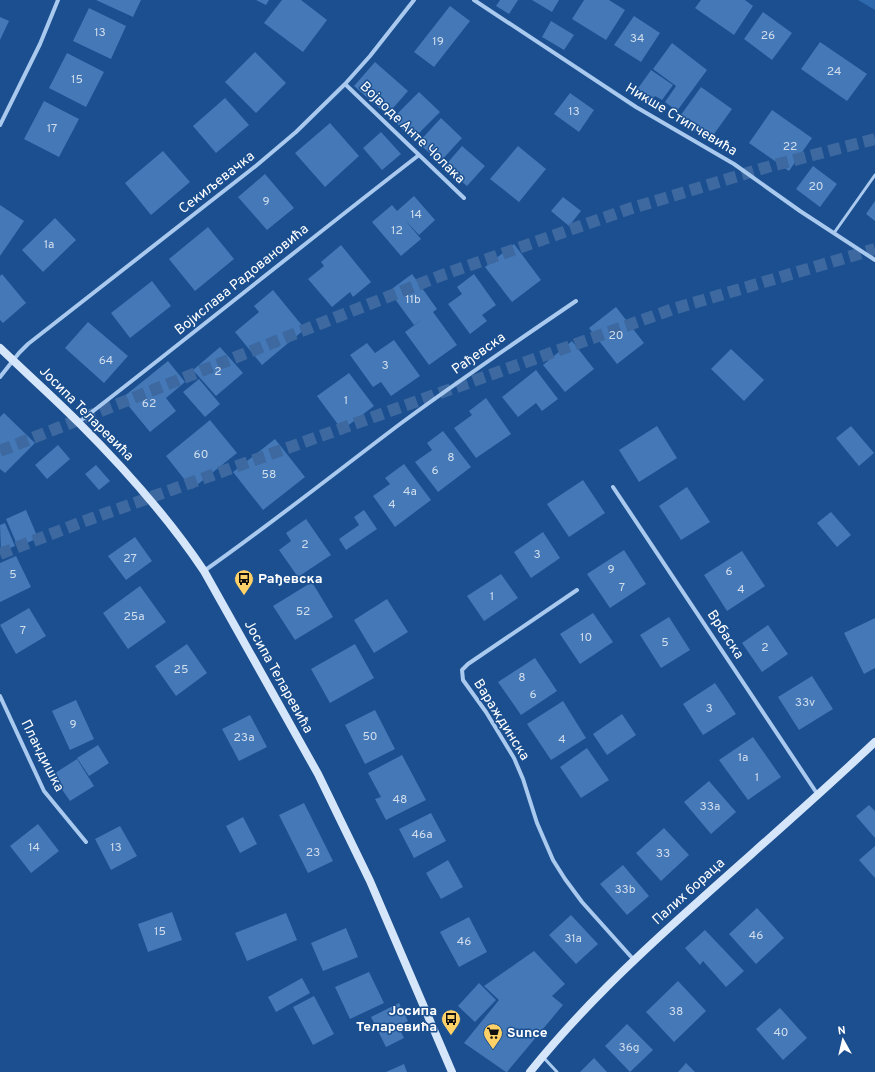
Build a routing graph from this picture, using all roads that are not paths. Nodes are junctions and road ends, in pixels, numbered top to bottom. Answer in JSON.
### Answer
{"nodes":[{"id":1,"x":58,"y":0,"type":"edge"},
{"id":2,"x":414,"y":0,"type":"edge"},
{"id":3,"x":474,"y":0,"type":"edge"},
{"id":4,"x":345,"y":84,"type":"junction"},
{"id":5,"x":0,"y":125,"type":"edge"},
{"id":6,"x":419,"y":155,"type":"junction"},
{"id":7,"x":875,"y":175,"type":"edge"},
{"id":8,"x":464,"y":198,"type":"dead end"},
{"id":9,"x":834,"y":233,"type":"junction"},
{"id":10,"x":875,"y":260,"type":"edge"},
{"id":11,"x":576,"y":300,"type":"dead end"},
{"id":12,"x":0,"y":348,"type":"edge"},
{"id":13,"x":13,"y":360,"type":"junction"},
{"id":14,"x":0,"y":377,"type":"edge"},
{"id":15,"x":78,"y":422,"type":"junction"},
{"id":16,"x":613,"y":487,"type":"dead end"},
{"id":17,"x":204,"y":571,"type":"junction"},
{"id":18,"x":577,"y":590,"type":"dead end"},
{"id":19,"x":0,"y":696,"type":"edge"},
{"id":20,"x":875,"y":742,"type":"edge"},
{"id":21,"x":818,"y":796,"type":"junction"},
{"id":22,"x":86,"y":842,"type":"dead end"},
{"id":23,"x":634,"y":960,"type":"junction"},
{"id":24,"x":543,"y":1056,"type":"junction"},
{"id":25,"x":452,"y":1072,"type":"edge"},
{"id":26,"x":530,"y":1072,"type":"edge"},
{"id":27,"x":557,"y":1072,"type":"edge"}],
"edges":[{"from":1,"to":5,"type":"street"},
{"from":2,"to":4,"type":"street","name":"Секиљевачка"},
{"from":3,"to":9,"type":"street","name":"Никше Стипчевића"},
{"from":4,"to":6,"type":"street","name":"Војводе Анте Чолака"},
{"from":4,"to":13,"type":"street","name":"Секиљевачка"},
{"from":6,"to":8,"type":"street","name":"Војводе Анте Чолака"},
{"from":6,"to":15,"type":"street","name":"Војислава Радовановића"},
{"from":7,"to":9,"type":"lane"},
{"from":9,"to":10,"type":"street","name":"Никше Стипчевића"},
{"from":11,"to":17,"type":"street","name":"Рађевска"},
{"from":12,"to":13,"type":"street","name":"Јосипа Теларевића"},
{"from":13,"to":14,"type":"street","name":"Секиљевачка"},
{"from":13,"to":15,"type":"street","name":"Јосипа Теларевића"},
{"from":15,"to":17,"type":"street","name":"Јосипа Теларевића"},
{"from":16,"to":21,"type":"street","name":"Врбаска"},
{"from":17,"to":25,"type":"street","name":"Јосипа Теларевића"},
{"from":18,"to":23,"type":"street","name":"Вараждинска"},
{"from":19,"to":22,"type":"street","name":"Пландишка"},
{"from":20,"to":21,"type":"street","name":"Палих бораца"},
{"from":21,"to":23,"type":"street","name":"Палих бораца"},
{"from":23,"to":24,"type":"street","name":"Палих бораца"},
{"from":24,"to":26,"type":"street","name":"Палих бораца"},
{"from":24,"to":27,"type":"lane"}]}
